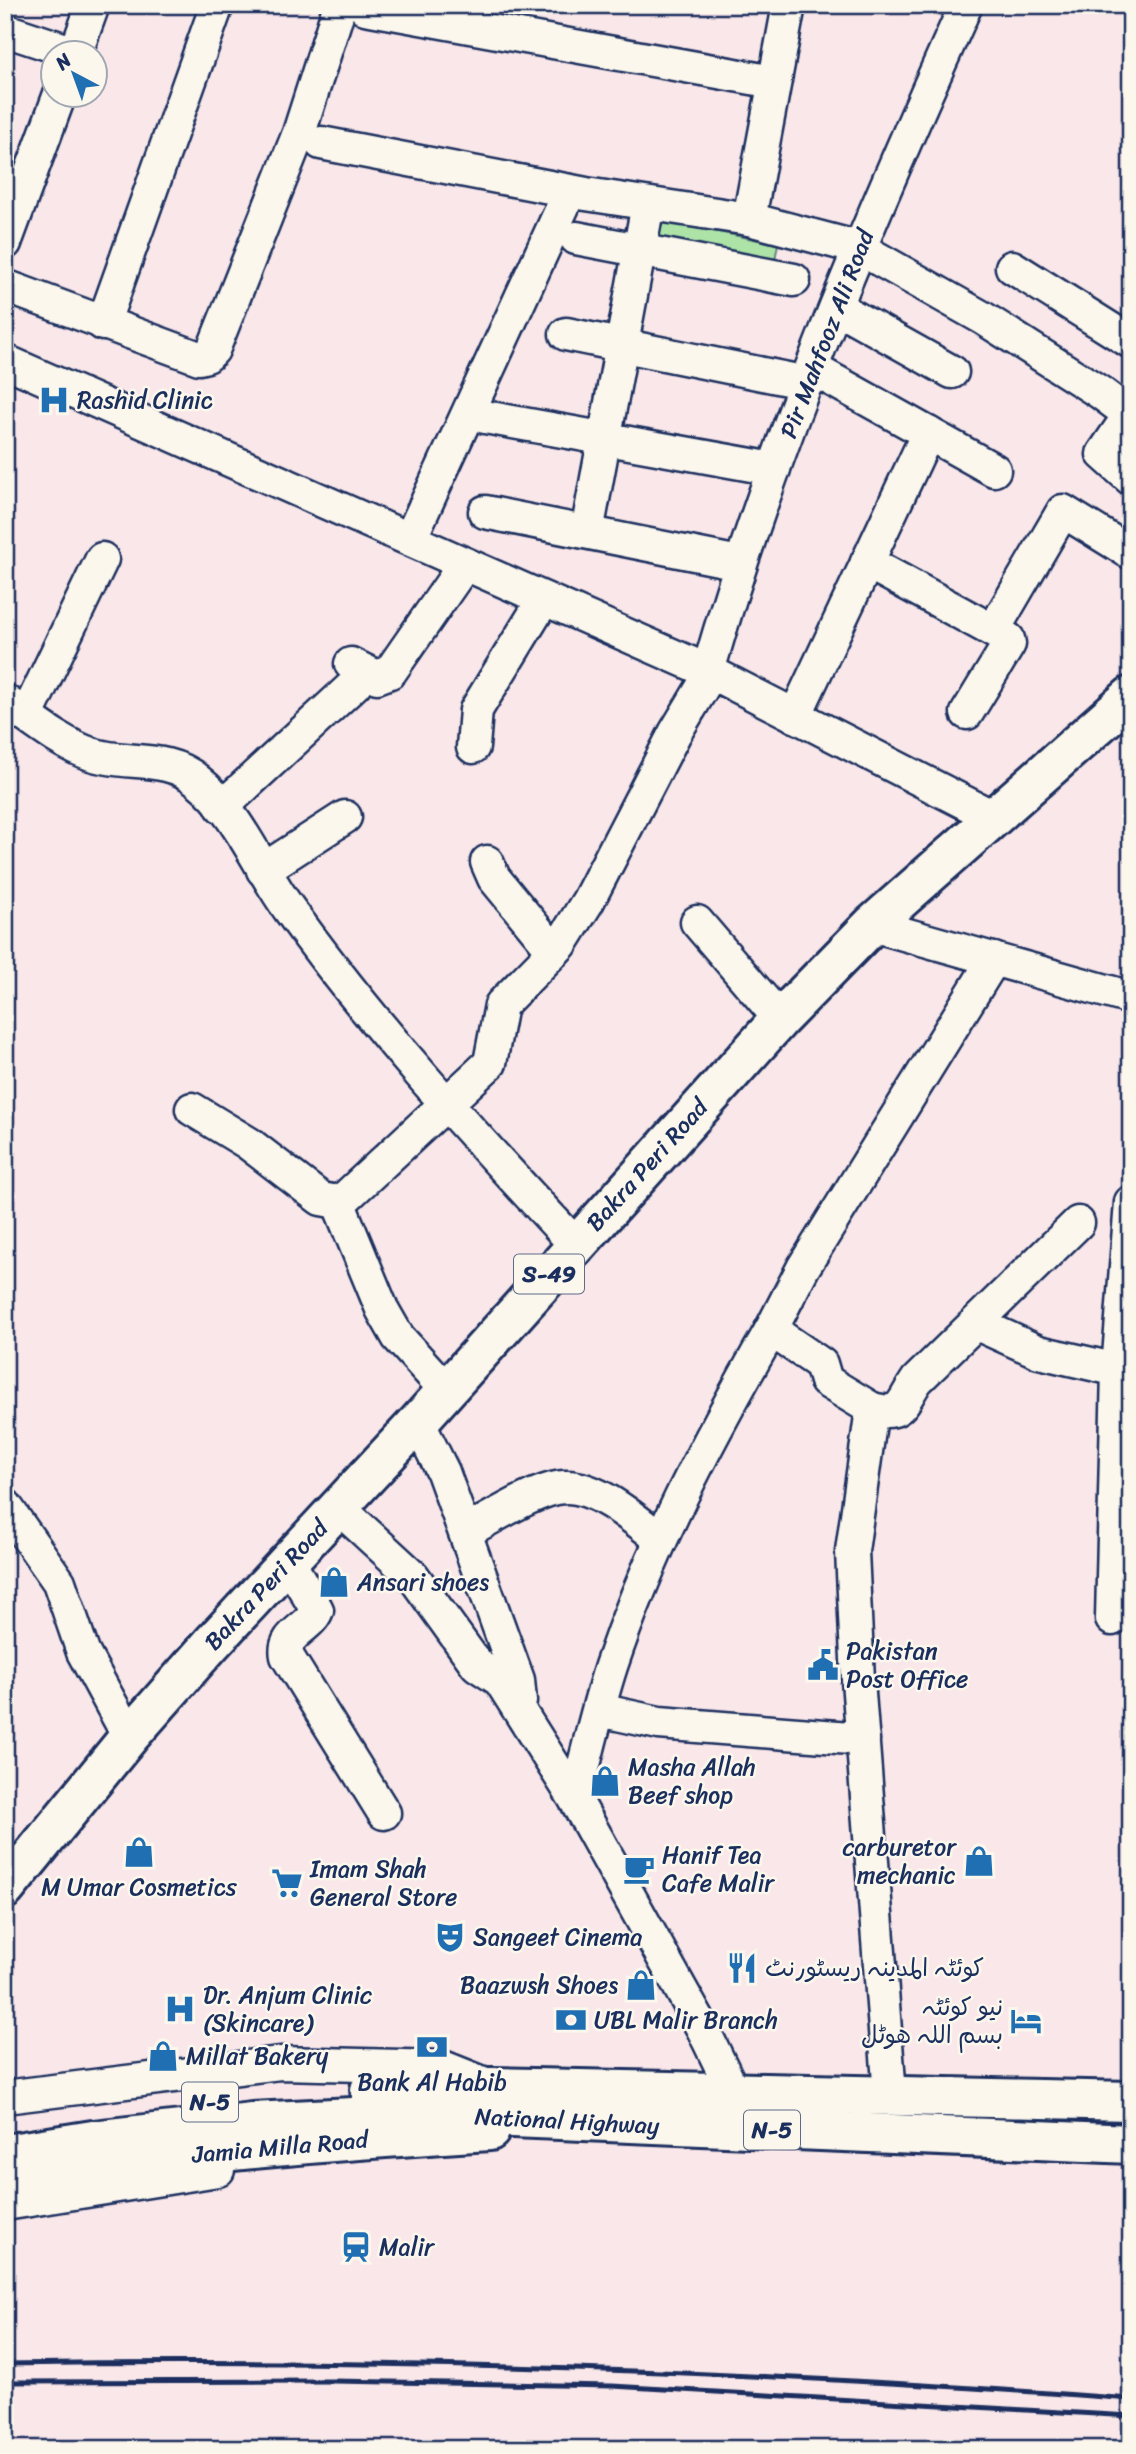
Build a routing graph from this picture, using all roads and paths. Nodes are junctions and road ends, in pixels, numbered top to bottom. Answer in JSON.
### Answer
{"nodes":[{"id":1,"x":93,"y":5,"type":"edge"},
{"id":2,"x":217,"y":5,"type":"edge"},
{"id":3,"x":789,"y":5,"type":"edge"},
{"id":4,"x":966,"y":5,"type":"edge"},
{"id":5,"x":353,"y":7,"type":"edge"},
{"id":6,"x":5,"y":30,"type":"edge"},
{"id":7,"x":80,"y":38,"type":"edge"},
{"id":8,"x":38,"y":41,"type":"edge"},
{"id":9,"x":774,"y":82,"type":"junction"},
{"id":10,"x":52,"y":108,"type":"edge"},
{"id":11,"x":321,"y":143,"type":"dead end"},
{"id":12,"x":17,"y":174,"type":"edge"},
{"id":13,"x":570,"y":191,"type":"junction"},
{"id":14,"x":648,"y":204,"type":"junction"},
{"id":15,"x":749,"y":219,"type":"junction"},
{"id":16,"x":576,"y":238,"type":"dead end"},
{"id":17,"x":5,"y":243,"type":"edge"},
{"id":18,"x":859,"y":248,"type":"junction"},
{"id":19,"x":640,"y":249,"type":"junction"},
{"id":20,"x":1012,"y":267,"type":"dead end"},
{"id":21,"x":794,"y":280,"type":"dead end"},
{"id":22,"x":5,"y":286,"type":"edge"},
{"id":23,"x":836,"y":307,"type":"junction"},
{"id":24,"x":103,"y":324,"type":"junction"},
{"id":25,"x":566,"y":334,"type":"dead end"},
{"id":26,"x":1131,"y":342,"type":"edge"},
{"id":27,"x":622,"y":345,"type":"junction"},
{"id":28,"x":5,"y":361,"type":"edge"},
{"id":29,"x":952,"y":372,"type":"dead end"},
{"id":30,"x":810,"y":376,"type":"junction"},
{"id":31,"x":1130,"y":414,"type":"edge"},
{"id":32,"x":485,"y":417,"type":"dead end"},
{"id":33,"x":928,"y":433,"type":"junction"},
{"id":34,"x":604,"y":438,"type":"junction"},
{"id":35,"x":775,"y":469,"type":"junction"},
{"id":36,"x":994,"y":470,"type":"dead end"},
{"id":37,"x":1131,"y":479,"type":"edge"},
{"id":38,"x":485,"y":512,"type":"dead end"},
{"id":39,"x":587,"y":532,"type":"junction"},
{"id":40,"x":410,"y":540,"type":"junction"},
{"id":41,"x":1131,"y":552,"type":"edge"},
{"id":42,"x":102,"y":559,"type":"dead end"},
{"id":43,"x":867,"y":562,"type":"junction"},
{"id":44,"x":739,"y":563,"type":"junction"},
{"id":45,"x":466,"y":564,"type":"junction"},
{"id":46,"x":544,"y":599,"type":"junction"},
{"id":47,"x":994,"y":629,"type":"junction"},
{"id":48,"x":709,"y":672,"type":"junction"},
{"id":49,"x":1131,"y":696,"type":"edge"},
{"id":50,"x":16,"y":708,"type":"edge"},
{"id":51,"x":967,"y":713,"type":"dead end"},
{"id":52,"x":795,"y":716,"type":"junction"},
{"id":53,"x":473,"y":747,"type":"dead end"},
{"id":54,"x":222,"y":807,"type":"junction"},
{"id":55,"x":345,"y":817,"type":"dead end"},
{"id":56,"x":995,"y":818,"type":"junction"},
{"id":57,"x":487,"y":862,"type":"dead end"},
{"id":58,"x":263,"y":870,"type":"junction"},
{"id":59,"x":697,"y":922,"type":"dead end"},
{"id":60,"x":872,"y":925,"type":"junction"},
{"id":61,"x":554,"y":951,"type":"junction"},
{"id":62,"x":994,"y":959,"type":"junction"},
{"id":63,"x":1131,"y":998,"type":"edge"},
{"id":64,"x":780,"y":1019,"type":"junction"},
{"id":65,"x":446,"y":1105,"type":"junction"},
{"id":66,"x":192,"y":1109,"type":"dead end"},
{"id":67,"x":338,"y":1202,"type":"junction"},
{"id":68,"x":1131,"y":1202,"type":"edge"},
{"id":69,"x":1078,"y":1223,"type":"dead end"},
{"id":70,"x":575,"y":1244,"type":"junction"},
{"id":71,"x":977,"y":1324,"type":"junction"},
{"id":72,"x":771,"y":1330,"type":"junction"},
{"id":73,"x":1118,"y":1370,"type":"junction"},
{"id":74,"x":446,"y":1390,"type":"junction"},
{"id":75,"x":872,"y":1409,"type":"junction"},
{"id":76,"x":418,"y":1422,"type":"junction"},
{"id":77,"x":5,"y":1505,"type":"edge"},
{"id":78,"x":338,"y":1507,"type":"junction"},
{"id":79,"x":465,"y":1532,"type":"junction"},
{"id":80,"x":660,"y":1539,"type":"junction"},
{"id":81,"x":288,"y":1561,"type":"junction"},
{"id":82,"x":1112,"y":1619,"type":"dead end"},
{"id":83,"x":599,"y":1710,"type":"junction"},
{"id":84,"x":521,"y":1713,"type":"junction"},
{"id":85,"x":129,"y":1737,"type":"junction"},
{"id":86,"x":863,"y":1739,"type":"junction"},
{"id":87,"x":575,"y":1799,"type":"junction"},
{"id":88,"x":384,"y":1813,"type":"dead end"},
{"id":89,"x":5,"y":1889,"type":"edge"},
{"id":90,"x":492,"y":2087,"type":"junction"},
{"id":91,"x":733,"y":2091,"type":"junction"},
{"id":92,"x":890,"y":2095,"type":"junction"},
{"id":93,"x":5,"y":2097,"type":"edge"},
{"id":94,"x":415,"y":2101,"type":"junction"},
{"id":95,"x":1131,"y":2101,"type":"edge"},
{"id":96,"x":555,"y":2120,"type":"junction"},
{"id":97,"x":5,"y":2129,"type":"edge"},
{"id":98,"x":490,"y":2131,"type":"junction"},
{"id":99,"x":1131,"y":2144,"type":"edge"},
{"id":100,"x":5,"y":2154,"type":"edge"},
{"id":101,"x":5,"y":2181,"type":"edge"},
{"id":102,"x":5,"y":2204,"type":"edge"}],
"edges":[{"from":1,"to":7,"type":"street"},
{"from":2,"to":24,"type":"street"},
{"from":3,"to":9,"type":"street"},
{"from":4,"to":18,"type":"street","name":"Pir Mahfooz Ali Road"},
{"from":5,"to":9,"type":"street"},
{"from":5,"to":24,"type":"street"},
{"from":6,"to":8,"type":"street"},
{"from":9,"to":15,"type":"street"},
{"from":10,"to":12,"type":"street"},
{"from":11,"to":13,"type":"street"},
{"from":12,"to":17,"type":"street"},
{"from":13,"to":14,"type":"street"},
{"from":13,"to":40,"type":"street"},
{"from":14,"to":15,"type":"street"},
{"from":14,"to":19,"type":"street"},
{"from":15,"to":18,"type":"street"},
{"from":16,"to":19,"type":"street"},
{"from":18,"to":23,"type":"street","name":"Pir Mahfooz Ali Road"},
{"from":18,"to":31,"type":"street"},
{"from":19,"to":21,"type":"street"},
{"from":19,"to":27,"type":"street"},
{"from":20,"to":26,"type":"street"},
{"from":22,"to":24,"type":"street"},
{"from":23,"to":29,"type":"street"},
{"from":23,"to":30,"type":"street","name":"Pir Mahfooz Ali Road"},
{"from":25,"to":27,"type":"street"},
{"from":27,"to":30,"type":"street"},
{"from":27,"to":34,"type":"street"},
{"from":28,"to":40,"type":"street"},
{"from":30,"to":33,"type":"street"},
{"from":30,"to":35,"type":"street","name":"Pir Mahfooz Ali Road"},
{"from":31,"to":37,"type":"street"},
{"from":32,"to":34,"type":"street"},
{"from":33,"to":36,"type":"street"},
{"from":33,"to":43,"type":"street"},
{"from":34,"to":35,"type":"street"},
{"from":34,"to":39,"type":"street"},
{"from":35,"to":44,"type":"street","name":"Pir Mahfooz Ali Road"},
{"from":38,"to":39,"type":"street"},
{"from":39,"to":44,"type":"street"},
{"from":40,"to":45,"type":"street"},
{"from":41,"to":47,"type":"street"},
{"from":42,"to":50,"type":"street"},
{"from":43,"to":47,"type":"street"},
{"from":43,"to":52,"type":"street"},
{"from":44,"to":48,"type":"street","name":"Pir Mahfooz Ali Road"},
{"from":45,"to":46,"type":"street"},
{"from":45,"to":54,"type":"street"},
{"from":46,"to":48,"type":"street"},
{"from":46,"to":53,"type":"street"},
{"from":47,"to":51,"type":"street"},
{"from":48,"to":52,"type":"street"},
{"from":48,"to":61,"type":"street","name":"Pir Mahfooz Ali Road"},
{"from":49,"to":56,"type":"main road","name":"Bakra Peri Road","number":"S-49"},
{"from":50,"to":54,"type":"street"},
{"from":52,"to":56,"type":"street"},
{"from":54,"to":58,"type":"street"},
{"from":55,"to":58,"type":"street"},
{"from":56,"to":60,"type":"main road","name":"Bakra Peri Road","number":"S-49"},
{"from":57,"to":61,"type":"street"},
{"from":58,"to":65,"type":"street"},
{"from":59,"to":64,"type":"street"},
{"from":60,"to":62,"type":"street"},
{"from":60,"to":64,"type":"main road","name":"Bakra Peri Road","number":"S-49"},
{"from":61,"to":65,"type":"street","name":"Pir Mahfooz Ali Road"},
{"from":62,"to":63,"type":"street"},
{"from":62,"to":72,"type":"street"},
{"from":64,"to":70,"type":"main road","name":"Bakra Peri Road","number":"S-49"},
{"from":65,"to":67,"type":"street","name":"Pir Mahfooz Ali Road"},
{"from":65,"to":70,"type":"street"},
{"from":66,"to":67,"type":"street"},
{"from":67,"to":74,"type":"street"},
{"from":68,"to":73,"type":"street"},
{"from":69,"to":71,"type":"street"},
{"from":70,"to":74,"type":"main road","name":"Bakra Peri Road","number":"S-49"},
{"from":71,"to":73,"type":"street"},
{"from":71,"to":75,"type":"street"},
{"from":72,"to":75,"type":"street"},
{"from":72,"to":80,"type":"street"},
{"from":73,"to":82,"type":"street"},
{"from":74,"to":76,"type":"main road","name":"Bakra Peri Road","number":"S-49"},
{"from":75,"to":86,"type":"street"},
{"from":76,"to":78,"type":"main road","name":"Bakra Peri Road","number":"S-49"},
{"from":76,"to":79,"type":"street"},
{"from":77,"to":85,"type":"street"},
{"from":78,"to":81,"type":"main road","name":"Bakra Peri Road","number":"S-49"},
{"from":78,"to":84,"type":"street"},
{"from":79,"to":80,"type":"street"},
{"from":79,"to":84,"type":"street"},
{"from":80,"to":83,"type":"street"},
{"from":81,"to":85,"type":"main road","name":"Bakra Peri Road","number":"S-49"},
{"from":81,"to":88,"type":"street"},
{"from":83,"to":86,"type":"street"},
{"from":83,"to":87,"type":"street"},
{"from":84,"to":87,"type":"street"},
{"from":85,"to":89,"type":"main road","name":"Bakra Peri Road","number":"S-49"},
{"from":86,"to":92,"type":"street"},
{"from":87,"to":91,"type":"street"},
{"from":90,"to":91,"type":"main road","name":"National Highway","number":"N-5"},
{"from":90,"to":93,"type":"street"},
{"from":90,"to":94,"type":"main road","name":"National Highway","number":"N-5"},
{"from":91,"to":92,"type":"main road","name":"National Highway","number":"N-5"},
{"from":92,"to":95,"type":"main road","name":"National Highway","number":"N-5"},
{"from":94,"to":96,"type":"main road","name":"National Highway","number":"N-5"},
{"from":94,"to":97,"type":"main road","name":"National Highway","number":"N-5"},
{"from":94,"to":100,"type":"main road","name":"National Highway","number":"N-5"},
{"from":96,"to":98,"type":"main road","name":"Jamia Milla Road"},
{"from":96,"to":99,"type":"main road","name":"National Highway","number":"N-5"},
{"from":98,"to":101,"type":"main road","name":"Jamia Milla Road"},
{"from":98,"to":102,"type":"street"}]}
